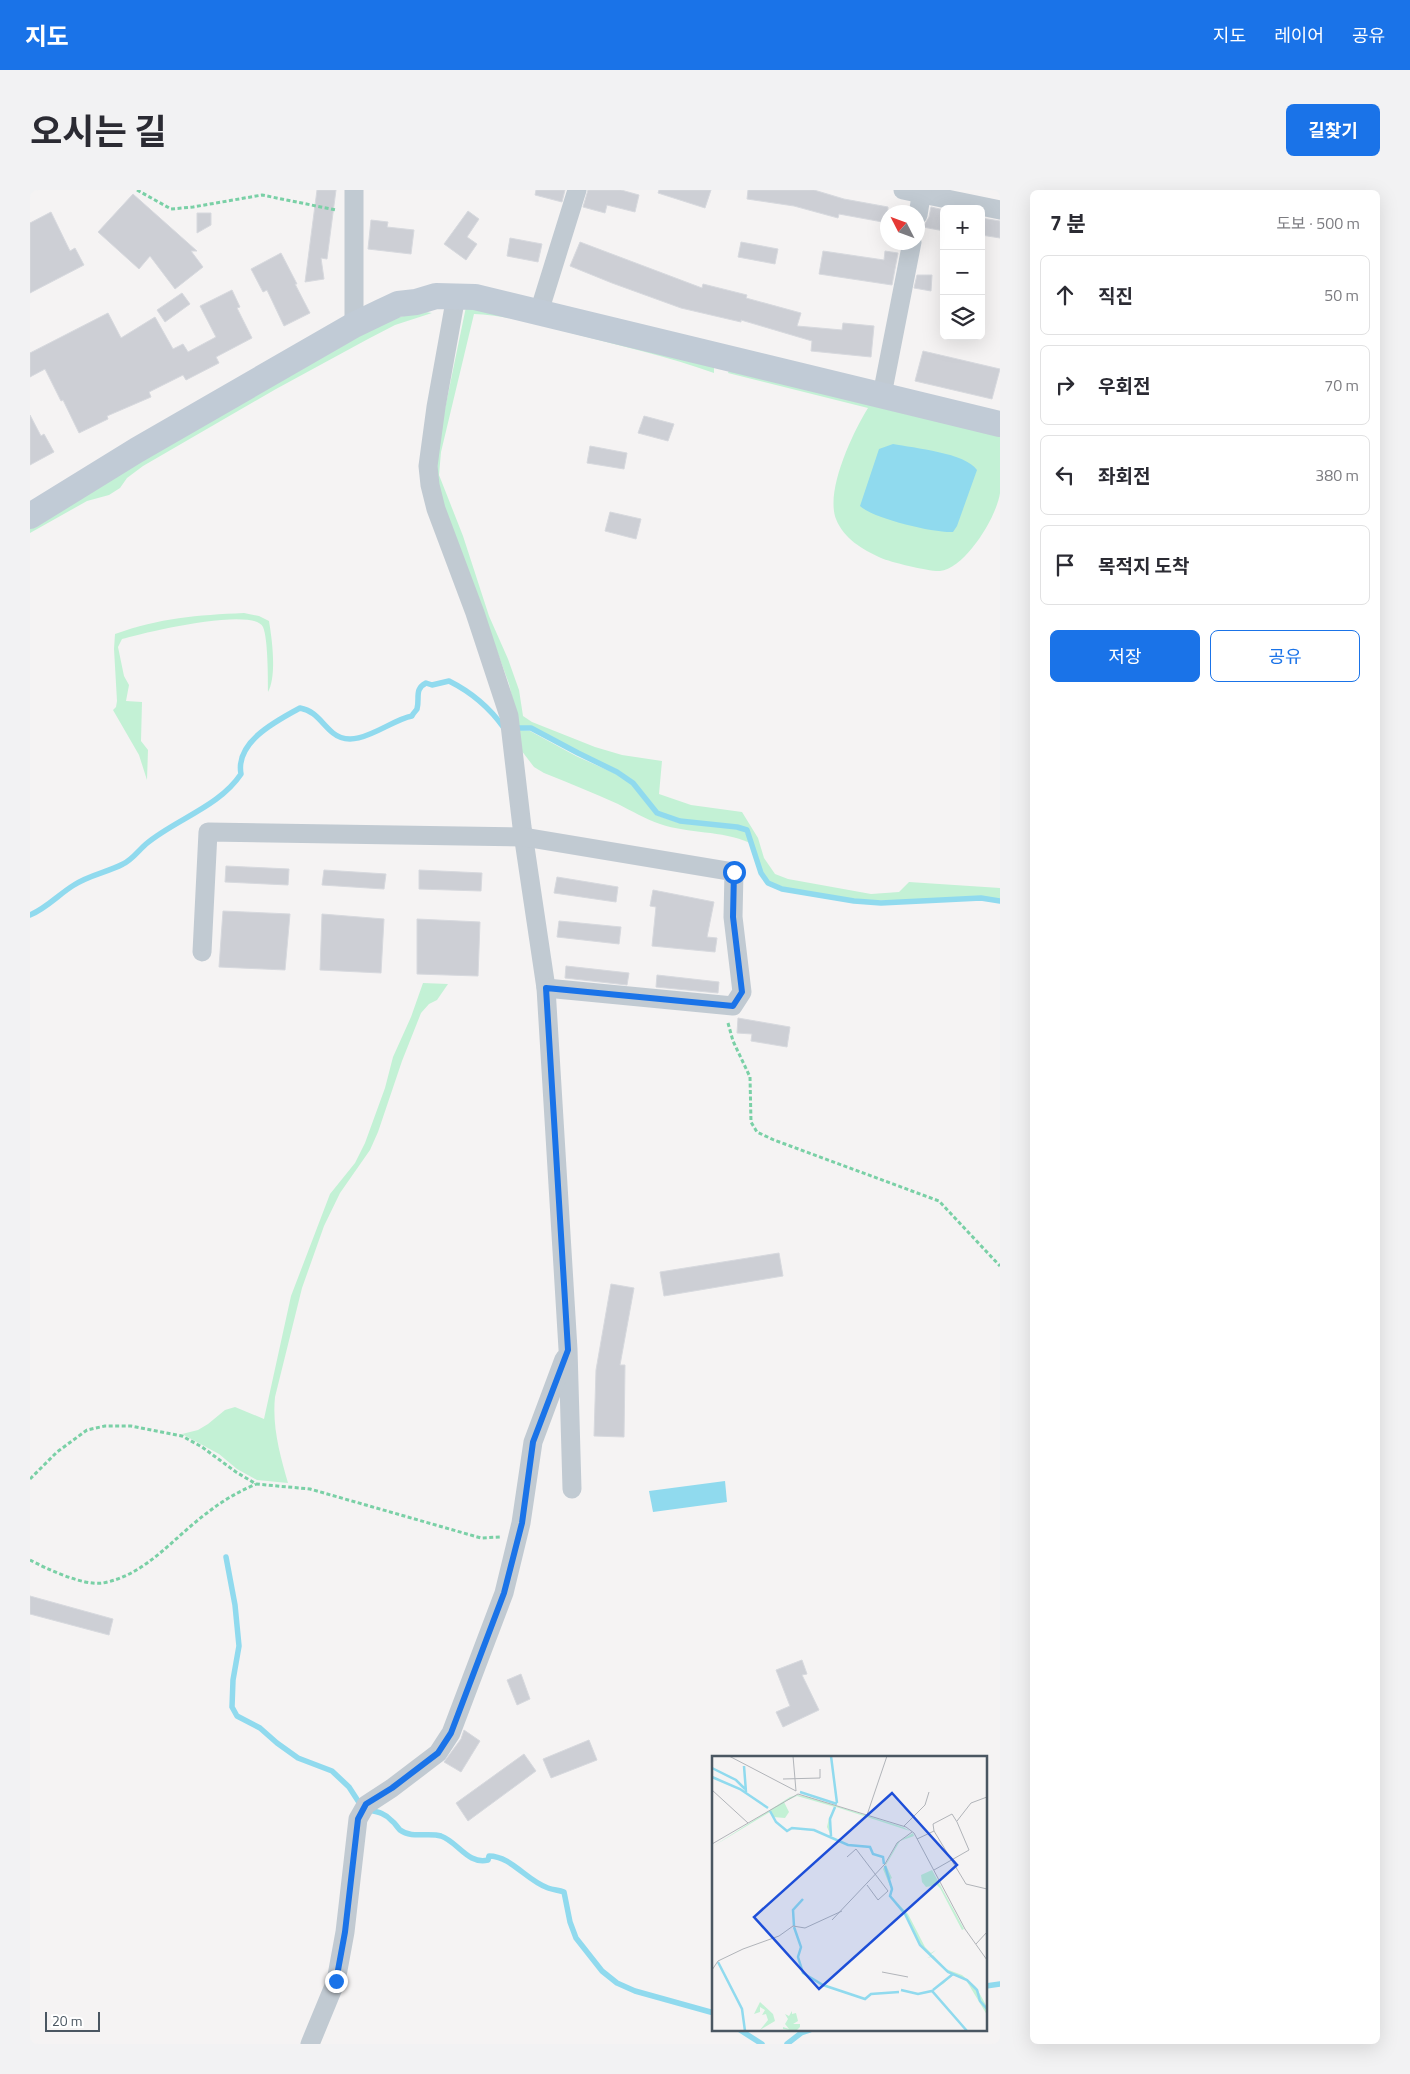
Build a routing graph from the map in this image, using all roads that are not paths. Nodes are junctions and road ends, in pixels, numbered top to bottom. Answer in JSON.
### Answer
{"nodes":[{"id":1,"x":354,"y":190,"type":"edge"},
{"id":2,"x":576,"y":190,"type":"edge"},
{"id":3,"x":916,"y":191,"type":"edge"},
{"id":4,"x":917,"y":205,"type":"edge"},
{"id":5,"x":1000,"y":210,"type":"edge"},
{"id":6,"x":910,"y":250,"type":"edge"},
{"id":7,"x":456,"y":296,"type":"junction"},
{"id":8,"x":539,"y":312,"type":"junction"},
{"id":9,"x":354,"y":325,"type":"junction"},
{"id":10,"x":882,"y":395,"type":"junction"},
{"id":11,"x":1000,"y":424,"type":"edge"},
{"id":12,"x":30,"y":516,"type":"edge"},
{"id":13,"x":524,"y":837,"type":"junction"},
{"id":14,"x":202,"y":952,"type":"dead end"},
{"id":15,"x":546,"y":988,"type":"junction"},
{"id":16,"x":568,"y":1350,"type":"junction"},
{"id":17,"x":572,"y":1489,"type":"dead end"},
{"id":18,"x":310,"y":2044,"type":"edge"}],
"edges":[{"from":1,"to":9,"type":"street"},
{"from":2,"to":8,"type":"street"},
{"from":3,"to":4,"type":"street"},
{"from":3,"to":5,"type":"street"},
{"from":6,"to":10,"type":"street"},
{"from":7,"to":8,"type":"main road"},
{"from":7,"to":9,"type":"main road"},
{"from":7,"to":13,"type":"street"},
{"from":8,"to":10,"type":"main road"},
{"from":9,"to":12,"type":"main road"},
{"from":10,"to":11,"type":"main road"},
{"from":13,"to":14,"type":"street"},
{"from":13,"to":15,"type":"street"},
{"from":13,"to":15,"type":"street"},
{"from":15,"to":16,"type":"street"},
{"from":16,"to":17,"type":"street"},
{"from":16,"to":18,"type":"street"}]}
